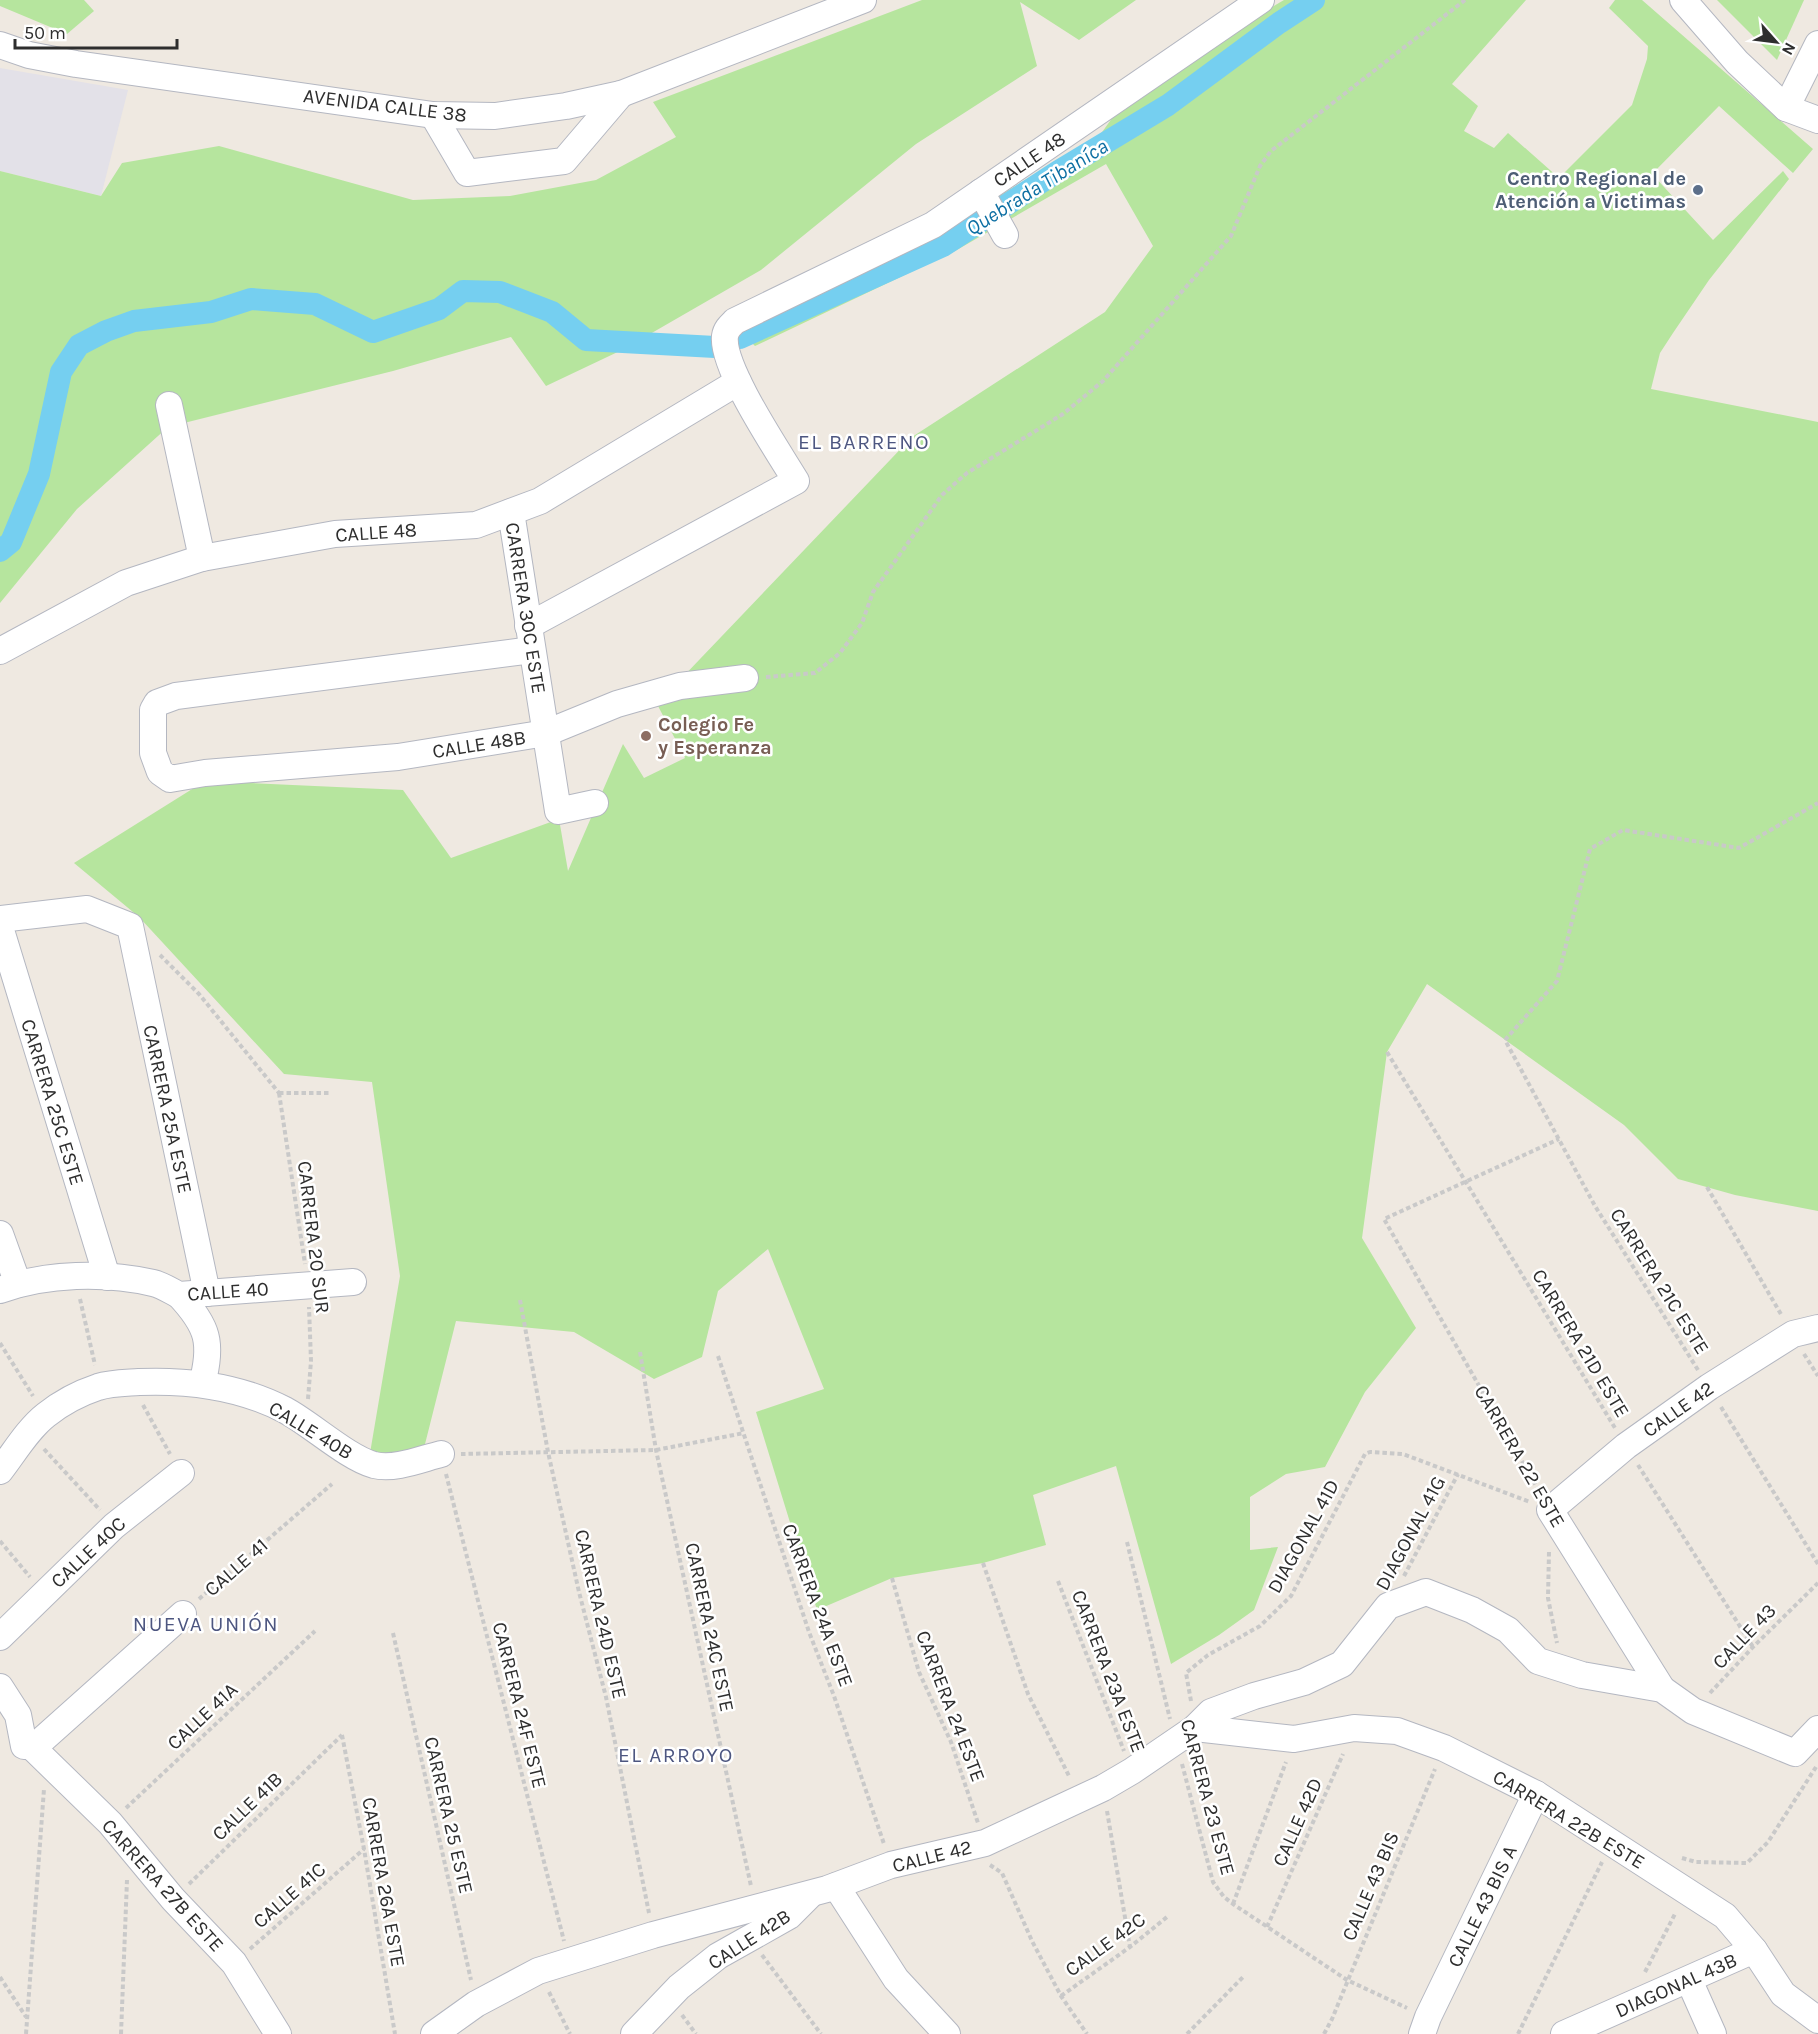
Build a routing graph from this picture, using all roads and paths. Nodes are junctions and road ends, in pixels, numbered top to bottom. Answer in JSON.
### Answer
{"nodes":[{"id":1,"x":863,"y":0,"type":"edge"},
{"id":2,"x":1261,"y":0,"type":"edge"},
{"id":3,"x":1465,"y":0,"type":"edge"},
{"id":4,"x":1683,"y":0,"type":"edge"},
{"id":5,"x":1818,"y":44,"type":"edge"},
{"id":6,"x":0,"y":45,"type":"edge"},
{"id":7,"x":621,"y":94,"type":"junction"},
{"id":8,"x":1786,"y":108,"type":"junction"},
{"id":9,"x":433,"y":115,"type":"junction"},
{"id":10,"x":1818,"y":120,"type":"edge"},
{"id":11,"x":981,"y":192,"type":"junction"},
{"id":12,"x":1005,"y":235,"type":"dead end"},
{"id":13,"x":738,"y":382,"type":"junction"},
{"id":14,"x":169,"y":405,"type":"dead end"},
{"id":15,"x":511,"y":512,"type":"junction"},
{"id":16,"x":202,"y":558,"type":"junction"},
{"id":17,"x":530,"y":638,"type":"junction"},
{"id":18,"x":0,"y":651,"type":"edge"},
{"id":19,"x":746,"y":678,"type":"joint"},
{"id":20,"x":546,"y":734,"type":"junction"},
{"id":21,"x":1818,"y":803,"type":"edge"},
{"id":22,"x":595,"y":804,"type":"dead end"},
{"id":23,"x":0,"y":919,"type":"edge"},
{"id":24,"x":130,"y":926,"type":"junction"},
{"id":25,"x":0,"y":927,"type":"edge"},
{"id":26,"x":1387,"y":1052,"type":"dead end"},
{"id":27,"x":279,"y":1093,"type":"junction"},
{"id":28,"x":329,"y":1093,"type":"dead end"},
{"id":29,"x":1559,"y":1139,"type":"junction"},
{"id":30,"x":1465,"y":1181,"type":"junction"},
{"id":31,"x":1707,"y":1187,"type":"dead end"},
{"id":32,"x":0,"y":1234,"type":"edge"},
{"id":33,"x":75,"y":1276,"type":"junction"},
{"id":34,"x":107,"y":1277,"type":"junction"},
{"id":35,"x":353,"y":1282,"type":"dead end"},
{"id":36,"x":308,"y":1285,"type":"junction"},
{"id":37,"x":9,"y":1287,"type":"edge"},
{"id":38,"x":207,"y":1293,"type":"junction"},
{"id":39,"x":179,"y":1295,"type":"junction"},
{"id":40,"x":520,"y":1300,"type":"dead end"},
{"id":41,"x":1818,"y":1328,"type":"edge"},
{"id":42,"x":1793,"y":1335,"type":"junction"},
{"id":43,"x":0,"y":1343,"type":"edge"},
{"id":44,"x":640,"y":1352,"type":"dead end"},
{"id":45,"x":718,"y":1356,"type":"dead end"},
{"id":46,"x":1818,"y":1376,"type":"edge"},
{"id":47,"x":130,"y":1383,"type":"junction"},
{"id":48,"x":202,"y":1384,"type":"junction"},
{"id":49,"x":100,"y":1386,"type":"junction"},
{"id":50,"x":1708,"y":1387,"type":"junction"},
{"id":51,"x":306,"y":1422,"type":"junction"},
{"id":52,"x":37,"y":1424,"type":"junction"},
{"id":53,"x":744,"y":1433,"type":"junction"},
{"id":54,"x":1626,"y":1446,"type":"junction"},
{"id":55,"x":656,"y":1450,"type":"junction"},
{"id":56,"x":548,"y":1452,"type":"junction"},
{"id":57,"x":441,"y":1454,"type":"junction"},
{"id":58,"x":0,"y":1471,"type":"edge"},
{"id":59,"x":181,"y":1473,"type":"joint"},
{"id":60,"x":1458,"y":1474,"type":"junction"},
{"id":61,"x":332,"y":1484,"type":"dead end"},
{"id":62,"x":1550,"y":1510,"type":"junction"},
{"id":63,"x":114,"y":1526,"type":"junction"},
{"id":64,"x":0,"y":1541,"type":"edge"},
{"id":65,"x":1127,"y":1542,"type":"dead end"},
{"id":66,"x":983,"y":1563,"type":"dead end"},
{"id":67,"x":1818,"y":1564,"type":"edge"},
{"id":68,"x":892,"y":1578,"type":"dead end"},
{"id":69,"x":1059,"y":1581,"type":"dead end"},
{"id":70,"x":1818,"y":1582,"type":"edge"},
{"id":71,"x":44,"y":1593,"type":"junction"},
{"id":72,"x":1388,"y":1606,"type":"junction"},
{"id":73,"x":183,"y":1614,"type":"joint"},
{"id":74,"x":315,"y":1631,"type":"dead end"},
{"id":75,"x":393,"y":1633,"type":"dead end"},
{"id":76,"x":0,"y":1637,"type":"edge"},
{"id":77,"x":1753,"y":1647,"type":"junction"},
{"id":78,"x":1563,"y":1670,"type":"junction"},
{"id":79,"x":0,"y":1687,"type":"edge"},
{"id":80,"x":1662,"y":1689,"type":"junction"},
{"id":81,"x":1693,"y":1711,"type":"junction"},
{"id":82,"x":1354,"y":1728,"type":"junction"},
{"id":83,"x":1818,"y":1729,"type":"edge"},
{"id":84,"x":1185,"y":1734,"type":"junction"},
{"id":85,"x":342,"y":1735,"type":"joint"},
{"id":86,"x":1294,"y":1738,"type":"junction"},
{"id":87,"x":1444,"y":1748,"type":"junction"},
{"id":88,"x":26,"y":1749,"type":"edge"},
{"id":89,"x":1818,"y":1764,"type":"edge"},
{"id":90,"x":1132,"y":1772,"type":"junction"},
{"id":91,"x":1091,"y":1793,"type":"junction"},
{"id":92,"x":1536,"y":1794,"type":"junction"},
{"id":93,"x":110,"y":1823,"type":"junction"},
{"id":94,"x":1612,"y":1842,"type":"junction"},
{"id":95,"x":985,"y":1843,"type":"junction"},
{"id":96,"x":129,"y":1846,"type":"junction"},
{"id":97,"x":364,"y":1849,"type":"junction"},
{"id":98,"x":950,"y":1852,"type":"junction"},
{"id":99,"x":1674,"y":1856,"type":"dead end"},
{"id":100,"x":891,"y":1865,"type":"junction"},
{"id":101,"x":824,"y":1890,"type":"junction"},
{"id":102,"x":1686,"y":1891,"type":"junction"},
{"id":103,"x":173,"y":1899,"type":"junction"},
{"id":104,"x":1233,"y":1904,"type":"junction"},
{"id":105,"x":755,"y":1908,"type":"junction"},
{"id":106,"x":1167,"y":1917,"type":"dead end"},
{"id":107,"x":1267,"y":1927,"type":"junction"},
{"id":108,"x":653,"y":1935,"type":"junction"},
{"id":109,"x":750,"y":1938,"type":"junction"},
{"id":110,"x":1130,"y":1947,"type":"junction"},
{"id":111,"x":1754,"y":1950,"type":"junction"},
{"id":112,"x":570,"y":1962,"type":"junction"},
{"id":113,"x":234,"y":1963,"type":"junction"},
{"id":114,"x":538,"y":1971,"type":"junction"},
{"id":115,"x":1244,"y":1976,"type":"dead end"},
{"id":116,"x":1643,"y":1976,"type":"dead end"},
{"id":117,"x":0,"y":1977,"type":"edge"},
{"id":118,"x":1347,"y":1980,"type":"junction"},
{"id":119,"x":1689,"y":1980,"type":"junction"},
{"id":120,"x":1061,"y":1995,"type":"junction"},
{"id":121,"x":476,"y":2004,"type":"junction"},
{"id":122,"x":27,"y":2018,"type":"junction"},
{"id":123,"x":1818,"y":2020,"type":"edge"},
{"id":124,"x":1425,"y":2026,"type":"edge"},
{"id":125,"x":26,"y":2034,"type":"edge"},
{"id":126,"x":121,"y":2034,"type":"edge"},
{"id":127,"x":278,"y":2034,"type":"edge"},
{"id":128,"x":395,"y":2034,"type":"edge"},
{"id":129,"x":434,"y":2034,"type":"edge"},
{"id":130,"x":570,"y":2034,"type":"edge"},
{"id":131,"x":633,"y":2034,"type":"edge"},
{"id":132,"x":821,"y":2034,"type":"edge"},
{"id":133,"x":947,"y":2034,"type":"edge"},
{"id":134,"x":1087,"y":2034,"type":"edge"},
{"id":135,"x":1187,"y":2034,"type":"edge"},
{"id":136,"x":1324,"y":2034,"type":"edge"},
{"id":137,"x":1518,"y":2034,"type":"edge"},
{"id":138,"x":1564,"y":2034,"type":"edge"},
{"id":139,"x":1713,"y":2034,"type":"edge"}],
"edges":[{"from":1,"to":7,"type":"street","name":"AVENIDA CALLE 38"},
{"from":2,"to":11,"type":"street","name":"CALLE 48"},
{"from":3,"to":19,"type":"path"},
{"from":4,"to":8,"type":"street"},
{"from":5,"to":8,"type":"street"},
{"from":6,"to":9,"type":"street","name":"AVENIDA CALLE 38"},
{"from":7,"to":9,"type":"street","name":"AVENIDA CALLE 38"},
{"from":7,"to":9,"type":"street"},
{"from":8,"to":10,"type":"street"},
{"from":11,"to":12,"type":"street"},
{"from":11,"to":13,"type":"street","name":"CALLE 48"},
{"from":13,"to":15,"type":"street","name":"CALLE 48"},
{"from":13,"to":17,"type":"street"},
{"from":14,"to":16,"type":"street"},
{"from":15,"to":16,"type":"street","name":"CALLE 48"},
{"from":15,"to":17,"type":"street","name":"CARRERA 30C ESTE"},
{"from":16,"to":18,"type":"street","name":"CALLE 48"},
{"from":17,"to":20,"type":"street","name":"CARRERA 30C ESTE"},
{"from":17,"to":20,"type":"street","name":"CALLE 48B"},
{"from":19,"to":20,"type":"street","name":"CALLE 48B"},
{"from":20,"to":22,"type":"street","name":"CARRERA 30C ESTE"},
{"from":21,"to":29,"type":"path","name":"CARRERA 21C ESTE"},
{"from":23,"to":24,"type":"street"},
{"from":24,"to":27,"type":"path"},
{"from":24,"to":38,"type":"street","name":"CARRERA 25A ESTE"},
{"from":25,"to":34,"type":"street","name":"CARRERA 25C ESTE"},
{"from":26,"to":30,"type":"path","name":"CARRERA 21D ESTE"},
{"from":27,"to":28,"type":"path"},
{"from":27,"to":36,"type":"path","name":"CARRERA 20 SUR"},
{"from":29,"to":30,"type":"path"},
{"from":29,"to":50,"type":"path","name":"CARRERA 21C ESTE"},
{"from":30,"to":54,"type":"path","name":"CARRERA 21D ESTE"},
{"from":30,"to":62,"type":"path","name":"CARRERA 22 ESTE"},
{"from":31,"to":42,"type":"path"},
{"from":32,"to":37,"type":"street"},
{"from":33,"to":34,"type":"street","name":"CALLE 40"},
{"from":33,"to":37,"type":"street","name":"CALLE 40"},
{"from":33,"to":49,"type":"path"},
{"from":34,"to":39,"type":"street","name":"CALLE 40"},
{"from":35,"to":36,"type":"street","name":"CALLE 40"},
{"from":36,"to":38,"type":"street","name":"CALLE 40"},
{"from":36,"to":51,"type":"path","name":"CARRERA 20 SUR"},
{"from":38,"to":39,"type":"street","name":"CALLE 40"},
{"from":39,"to":48,"type":"street"},
{"from":40,"to":56,"type":"path","name":"CARRERA 24D ESTE"},
{"from":41,"to":42,"type":"street","name":"CALLE 42"},
{"from":42,"to":46,"type":"path"},
{"from":42,"to":50,"type":"street","name":"CALLE 42"},
{"from":43,"to":52,"type":"path"},
{"from":44,"to":55,"type":"path","name":"CARRERA 24C ESTE"},
{"from":45,"to":53,"type":"path","name":"CARRERA 24A ESTE"},
{"from":47,"to":48,"type":"street","name":"CALLE 40B"},
{"from":47,"to":49,"type":"street","name":"CALLE 40B"},
{"from":47,"to":59,"type":"path"},
{"from":48,"to":51,"type":"street","name":"CALLE 40B"},
{"from":49,"to":52,"type":"street","name":"CALLE 40B"},
{"from":50,"to":54,"type":"street","name":"CALLE 42"},
{"from":50,"to":67,"type":"path","name":"CARRERA 21C ESTE"},
{"from":51,"to":57,"type":"street","name":"CALLE 40B"},
{"from":52,"to":58,"type":"street","name":"CALLE 40B"},
{"from":52,"to":63,"type":"path"},
{"from":53,"to":55,"type":"path"},
{"from":53,"to":100,"type":"path","name":"CARRERA 24A ESTE"},
{"from":54,"to":62,"type":"street","name":"CALLE 42"},
{"from":54,"to":77,"type":"path","name":"CARRERA 21D ESTE"},
{"from":55,"to":56,"type":"path"},
{"from":55,"to":105,"type":"path","name":"CARRERA 24C ESTE"},
{"from":56,"to":57,"type":"path"},
{"from":56,"to":108,"type":"path","name":"CARRERA 24D ESTE"},
{"from":57,"to":112,"type":"path","name":"CARRERA 24F ESTE"},
{"from":59,"to":63,"type":"street","name":"CALLE 40C"},
{"from":60,"to":62,"type":"path"},
{"from":60,"to":72,"type":"path","name":"DIAGONAL 41G"},
{"from":60,"to":84,"type":"path","name":"DIAGONAL 41D"},
{"from":61,"to":73,"type":"path","name":"CALLE 41"},
{"from":62,"to":78,"type":"path"},
{"from":62,"to":80,"type":"street","name":"CARRERA 22 ESTE"},
{"from":63,"to":71,"type":"street","name":"CALLE 40C"},
{"from":64,"to":71,"type":"path"},
{"from":65,"to":84,"type":"path","name":"CARRERA 23 ESTE"},
{"from":66,"to":91,"type":"path"},
{"from":68,"to":95,"type":"path","name":"CARRERA 24 ESTE"},
{"from":69,"to":90,"type":"path","name":"CARRERA 23A ESTE"},
{"from":70,"to":77,"type":"path","name":"CALLE 43"},
{"from":71,"to":76,"type":"street","name":"CALLE 40C"},
{"from":72,"to":78,"type":"street"},
{"from":72,"to":84,"type":"street","name":"CALLE 42"},
{"from":73,"to":88,"type":"street"},
{"from":74,"to":93,"type":"path","name":"CALLE 41A"},
{"from":75,"to":121,"type":"path","name":"CARRERA 25 ESTE"},
{"from":77,"to":81,"type":"path","name":"CALLE 43"},
{"from":78,"to":80,"type":"street"},
{"from":79,"to":88,"type":"street"},
{"from":80,"to":81,"type":"street"},
{"from":81,"to":83,"type":"street"},
{"from":82,"to":86,"type":"street","name":"CARRERA 22B ESTE"},
{"from":82,"to":87,"type":"street","name":"CARRERA 22B ESTE"},
{"from":82,"to":107,"type":"path","name":"CALLE 42D"},
{"from":84,"to":86,"type":"street","name":"CARRERA 22B ESTE"},
{"from":84,"to":90,"type":"street","name":"CALLE 42"},
{"from":84,"to":104,"type":"path","name":"CARRERA 23 ESTE"},
{"from":85,"to":97,"type":"path","name":"CARRERA 26A ESTE"},
{"from":85,"to":103,"type":"path","name":"CALLE 41B"},
{"from":86,"to":104,"type":"path"},
{"from":87,"to":92,"type":"street","name":"CARRERA 22B ESTE"},
{"from":87,"to":118,"type":"path","name":"CALLE 43 BIS"},
{"from":88,"to":93,"type":"street","name":"CARRERA 27B ESTE"},
{"from":88,"to":122,"type":"path"},
{"from":89,"to":99,"type":"path"},
{"from":90,"to":91,"type":"street","name":"CALLE 42"},
{"from":91,"to":95,"type":"street","name":"CALLE 42"},
{"from":91,"to":110,"type":"path"},
{"from":92,"to":94,"type":"street","name":"CARRERA 22B ESTE"},
{"from":92,"to":124,"type":"street","name":"CALLE 43 BIS A"},
{"from":93,"to":96,"type":"street","name":"CARRERA 27B ESTE"},
{"from":94,"to":102,"type":"street","name":"CARRERA 22B ESTE"},
{"from":94,"to":137,"type":"path"},
{"from":95,"to":98,"type":"street","name":"CALLE 42"},
{"from":96,"to":103,"type":"street","name":"CARRERA 27B ESTE"},
{"from":96,"to":126,"type":"path"},
{"from":97,"to":113,"type":"path","name":"CALLE 41C"},
{"from":97,"to":128,"type":"path","name":"CARRERA 26A ESTE"},
{"from":98,"to":100,"type":"street","name":"CALLE 42"},
{"from":98,"to":120,"type":"path"},
{"from":100,"to":101,"type":"street","name":"CALLE 42"},
{"from":101,"to":105,"type":"street","name":"CALLE 42"},
{"from":101,"to":109,"type":"street","name":"CALLE 42B"},
{"from":101,"to":133,"type":"street"},
{"from":102,"to":111,"type":"street","name":"CARRERA 22B ESTE"},
{"from":102,"to":116,"type":"path"},
{"from":103,"to":113,"type":"street","name":"CARRERA 27B ESTE"},
{"from":104,"to":107,"type":"path","name":"CARRERA 23 ESTE"},
{"from":105,"to":108,"type":"street","name":"CALLE 42"},
{"from":106,"to":110,"type":"path","name":"CALLE 42C"},
{"from":107,"to":118,"type":"path","name":"CARRERA 23 ESTE"},
{"from":108,"to":112,"type":"street","name":"CALLE 42"},
{"from":109,"to":131,"type":"street","name":"CALLE 42B"},
{"from":109,"to":132,"type":"path"},
{"from":110,"to":120,"type":"path","name":"CALLE 42C"},
{"from":111,"to":119,"type":"street","name":"DIAGONAL 43B"},
{"from":111,"to":123,"type":"street","name":"CARRERA 22B ESTE"},
{"from":112,"to":114,"type":"street","name":"CALLE 42"},
{"from":113,"to":127,"type":"street","name":"CARRERA 27B ESTE"},
{"from":114,"to":121,"type":"street","name":"CALLE 42"},
{"from":114,"to":130,"type":"path"},
{"from":115,"to":135,"type":"path"},
{"from":117,"to":122,"type":"path"},
{"from":118,"to":124,"type":"path","name":"CARRERA 23 ESTE"},
{"from":118,"to":136,"type":"path","name":"CALLE 43 BIS"},
{"from":119,"to":138,"type":"street","name":"DIAGONAL 43B"},
{"from":119,"to":139,"type":"street"},
{"from":120,"to":134,"type":"path"},
{"from":121,"to":129,"type":"street","name":"CALLE 42"},
{"from":122,"to":125,"type":"path"}]}
